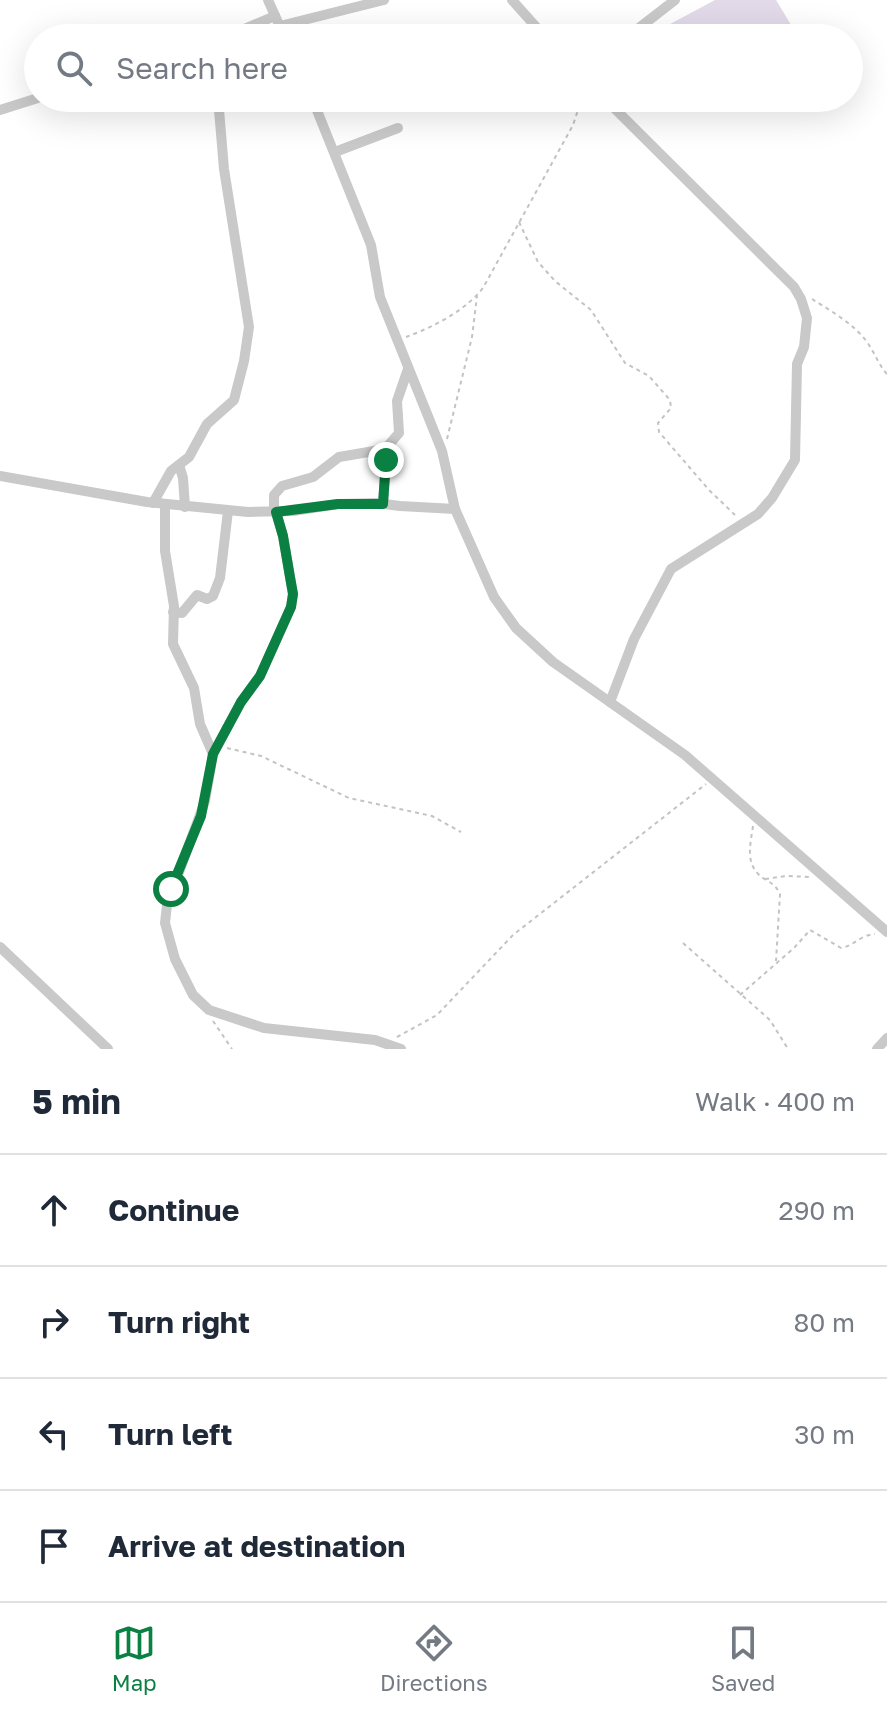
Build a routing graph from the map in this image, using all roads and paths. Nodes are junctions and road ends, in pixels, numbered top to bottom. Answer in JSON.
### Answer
{"nodes":[{"id":1,"x":268,"y":0,"type":"edge"},
{"id":2,"x":384,"y":0,"type":"edge"},
{"id":3,"x":512,"y":0,"type":"edge"},
{"id":4,"x":675,"y":0,"type":"edge"},
{"id":5,"x":278,"y":21,"type":"junction"},
{"id":6,"x":268,"y":24,"type":"edge"},
{"id":7,"x":279,"y":24,"type":"edge"},
{"id":8,"x":533,"y":24,"type":"edge"},
{"id":9,"x":644,"y":24,"type":"edge"},
{"id":10,"x":24,"y":102,"type":"edge"},
{"id":11,"x":0,"y":110,"type":"edge"},
{"id":12,"x":219,"y":112,"type":"edge"},
{"id":13,"x":318,"y":112,"type":"edge"},
{"id":14,"x":577,"y":112,"type":"edge"},
{"id":15,"x":618,"y":112,"type":"edge"},
{"id":16,"x":398,"y":128,"type":"dead end"},
{"id":17,"x":335,"y":152,"type":"junction"},
{"id":18,"x":519,"y":222,"type":"junction"},
{"id":19,"x":794,"y":287,"type":"junction"},
{"id":20,"x":477,"y":295,"type":"junction"},
{"id":21,"x":398,"y":342,"type":"junction"},
{"id":22,"x":408,"y":369,"type":"junction"},
{"id":23,"x":887,"y":374,"type":"edge"},
{"id":24,"x":386,"y":449,"type":"junction"},
{"id":25,"x":442,"y":451,"type":"junction"},
{"id":26,"x":179,"y":465,"type":"junction"},
{"id":27,"x":0,"y":476,"type":"edge"},
{"id":28,"x":153,"y":503,"type":"junction"},
{"id":29,"x":383,"y":504,"type":"junction"},
{"id":30,"x":165,"y":505,"type":"junction"},
{"id":31,"x":185,"y":507,"type":"junction"},
{"id":32,"x":455,"y":509,"type":"junction"},
{"id":33,"x":228,"y":511,"type":"junction"},
{"id":34,"x":275,"y":512,"type":"junction"},
{"id":35,"x":746,"y":523,"type":"junction"},
{"id":36,"x":173,"y":612,"type":"junction"},
{"id":37,"x":610,"y":702,"type":"junction"},
{"id":38,"x":215,"y":749,"type":"junction"},
{"id":39,"x":713,"y":778,"type":"junction"},
{"id":40,"x":755,"y":817,"type":"junction"},
{"id":41,"x":461,"y":832,"type":"dead end"},
{"id":42,"x":823,"y":877,"type":"junction"},
{"id":43,"x":764,"y":879,"type":"junction"},
{"id":44,"x":887,"y":933,"type":"edge"},
{"id":45,"x":683,"y":943,"type":"dead end"},
{"id":46,"x":0,"y":947,"type":"edge"},
{"id":47,"x":776,"y":963,"type":"junction"},
{"id":48,"x":740,"y":995,"type":"junction"},
{"id":49,"x":209,"y":1010,"type":"junction"},
{"id":50,"x":887,"y":1038,"type":"edge"},
{"id":51,"x":387,"y":1043,"type":"junction"},
{"id":52,"x":108,"y":1049,"type":"edge"},
{"id":53,"x":232,"y":1049,"type":"edge"},
{"id":54,"x":401,"y":1049,"type":"edge"},
{"id":55,"x":788,"y":1049,"type":"edge"},
{"id":56,"x":877,"y":1049,"type":"edge"}],
"edges":[{"from":1,"to":5,"type":"street"},
{"from":2,"to":5,"type":"street"},
{"from":3,"to":8,"type":"street"},
{"from":4,"to":9,"type":"street"},
{"from":5,"to":6,"type":"street"},
{"from":5,"to":7,"type":"street"},
{"from":10,"to":11,"type":"street"},
{"from":12,"to":26,"type":"street"},
{"from":13,"to":17,"type":"street"},
{"from":14,"to":18,"type":"path"},
{"from":15,"to":19,"type":"street"},
{"from":16,"to":17,"type":"street"},
{"from":17,"to":21,"type":"street"},
{"from":18,"to":20,"type":"path"},
{"from":18,"to":35,"type":"path"},
{"from":19,"to":23,"type":"path"},
{"from":19,"to":35,"type":"street"},
{"from":20,"to":21,"type":"path"},
{"from":20,"to":25,"type":"path"},
{"from":21,"to":22,"type":"street"},
{"from":22,"to":24,"type":"street"},
{"from":22,"to":25,"type":"street"},
{"from":24,"to":29,"type":"street"},
{"from":24,"to":34,"type":"street"},
{"from":25,"to":32,"type":"street"},
{"from":26,"to":28,"type":"street"},
{"from":26,"to":31,"type":"street"},
{"from":27,"to":28,"type":"street"},
{"from":28,"to":30,"type":"street"},
{"from":29,"to":32,"type":"street"},
{"from":29,"to":34,"type":"street"},
{"from":30,"to":31,"type":"street"},
{"from":30,"to":36,"type":"street"},
{"from":31,"to":33,"type":"street"},
{"from":32,"to":37,"type":"street"},
{"from":33,"to":34,"type":"street"},
{"from":33,"to":36,"type":"street"},
{"from":34,"to":38,"type":"street"},
{"from":35,"to":37,"type":"street"},
{"from":36,"to":38,"type":"street"},
{"from":37,"to":39,"type":"street"},
{"from":38,"to":41,"type":"path"},
{"from":38,"to":49,"type":"street"},
{"from":39,"to":40,"type":"street"},
{"from":39,"to":51,"type":"path"},
{"from":40,"to":42,"type":"street"},
{"from":40,"to":43,"type":"path"},
{"from":42,"to":43,"type":"path"},
{"from":42,"to":44,"type":"street"},
{"from":43,"to":47,"type":"path"},
{"from":44,"to":47,"type":"path"},
{"from":45,"to":48,"type":"path"},
{"from":46,"to":52,"type":"street"},
{"from":47,"to":48,"type":"path"},
{"from":48,"to":55,"type":"path"},
{"from":49,"to":51,"type":"street"},
{"from":49,"to":53,"type":"path"},
{"from":50,"to":56,"type":"street"},
{"from":51,"to":54,"type":"street"}]}
